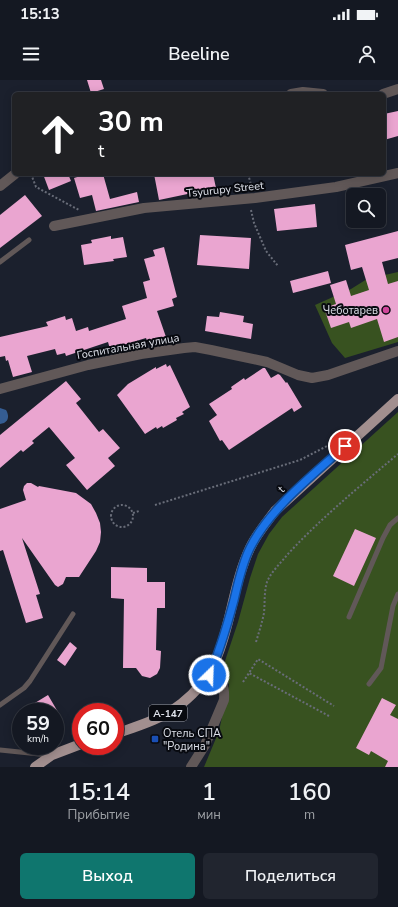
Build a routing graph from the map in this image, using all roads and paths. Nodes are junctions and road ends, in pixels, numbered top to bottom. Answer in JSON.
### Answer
{"nodes":[{"id":1,"x":398,"y":89,"type":"edge"},
{"id":2,"x":386,"y":93,"type":"edge"},
{"id":3,"x":398,"y":173,"type":"edge"},
{"id":4,"x":12,"y":176,"type":"edge"},
{"id":5,"x":32,"y":176,"type":"edge"},
{"id":6,"x":249,"y":176,"type":"edge"},
{"id":7,"x":385,"y":176,"type":"edge"},
{"id":8,"x":386,"y":176,"type":"edge"},
{"id":9,"x":0,"y":186,"type":"edge"},
{"id":10,"x":255,"y":198,"type":"junction"},
{"id":11,"x":94,"y":218,"type":"junction"},
{"id":12,"x":54,"y":226,"type":"dead end"},
{"id":13,"x":29,"y":240,"type":"dead end"},
{"id":14,"x":0,"y":262,"type":"edge"},
{"id":15,"x":278,"y":266,"type":"dead end"},
{"id":16,"x":398,"y":352,"type":"edge"},
{"id":17,"x":0,"y":389,"type":"edge"},
{"id":18,"x":398,"y":399,"type":"edge"},
{"id":19,"x":345,"y":446,"type":"junction"},
{"id":20,"x":398,"y":454,"type":"edge"},
{"id":21,"x":155,"y":505,"type":"dead end"},
{"id":22,"x":139,"y":511,"type":"dead end"},
{"id":23,"x":133,"y":513,"type":"junction"},
{"id":24,"x":398,"y":518,"type":"edge"},
{"id":25,"x":398,"y":594,"type":"edge"},
{"id":26,"x":73,"y":614,"type":"dead end"},
{"id":27,"x":349,"y":617,"type":"dead end"},
{"id":28,"x":256,"y":642,"type":"dead end"},
{"id":29,"x":249,"y":673,"type":"junction"},
{"id":30,"x":209,"y":675,"type":"junction"},
{"id":31,"x":243,"y":682,"type":"dead end"},
{"id":32,"x":369,"y":684,"type":"dead end"},
{"id":33,"x":0,"y":705,"type":"edge"},
{"id":34,"x":334,"y":706,"type":"dead end"},
{"id":35,"x":329,"y":716,"type":"dead end"},
{"id":36,"x":124,"y":731,"type":"edge"},
{"id":37,"x":0,"y":750,"type":"edge"},
{"id":38,"x":12,"y":751,"type":"edge"},
{"id":39,"x":52,"y":755,"type":"edge"},
{"id":40,"x":36,"y":767,"type":"edge"},
{"id":41,"x":191,"y":767,"type":"edge"}],
"edges":[{"from":1,"to":2,"type":"street"},
{"from":3,"to":8,"type":"street","name":"Tsyurupy Street"},
{"from":4,"to":9,"type":"street"},
{"from":5,"to":11,"type":"path"},
{"from":6,"to":10,"type":"path"},
{"from":7,"to":10,"type":"street","name":"Tsyurupy Street"},
{"from":10,"to":11,"type":"street","name":"Tsyurupy Street"},
{"from":10,"to":15,"type":"path"},
{"from":11,"to":12,"type":"street","name":"Tsyurupy Street"},
{"from":13,"to":14,"type":"lane"},
{"from":16,"to":17,"type":"street","name":"Госпитальная улица"},
{"from":18,"to":19,"type":"main road","name":"t","number":"А-147"},
{"from":19,"to":21,"type":"path"},
{"from":19,"to":30,"type":"main road","name":"t","number":"А-147"},
{"from":20,"to":28,"type":"path"},
{"from":22,"to":23,"type":"path"},
{"from":23,"to":23,"type":"path"},
{"from":24,"to":27,"type":"lane"},
{"from":25,"to":32,"type":"lane"},
{"from":26,"to":33,"type":"lane"},
{"from":29,"to":31,"type":"path"},
{"from":29,"to":34,"type":"path"},
{"from":29,"to":35,"type":"path"},
{"from":30,"to":36,"type":"main road","number":"А-147"},
{"from":30,"to":41,"type":"street"},
{"from":37,"to":38,"type":"lane"},
{"from":39,"to":40,"type":"main road"}]}
